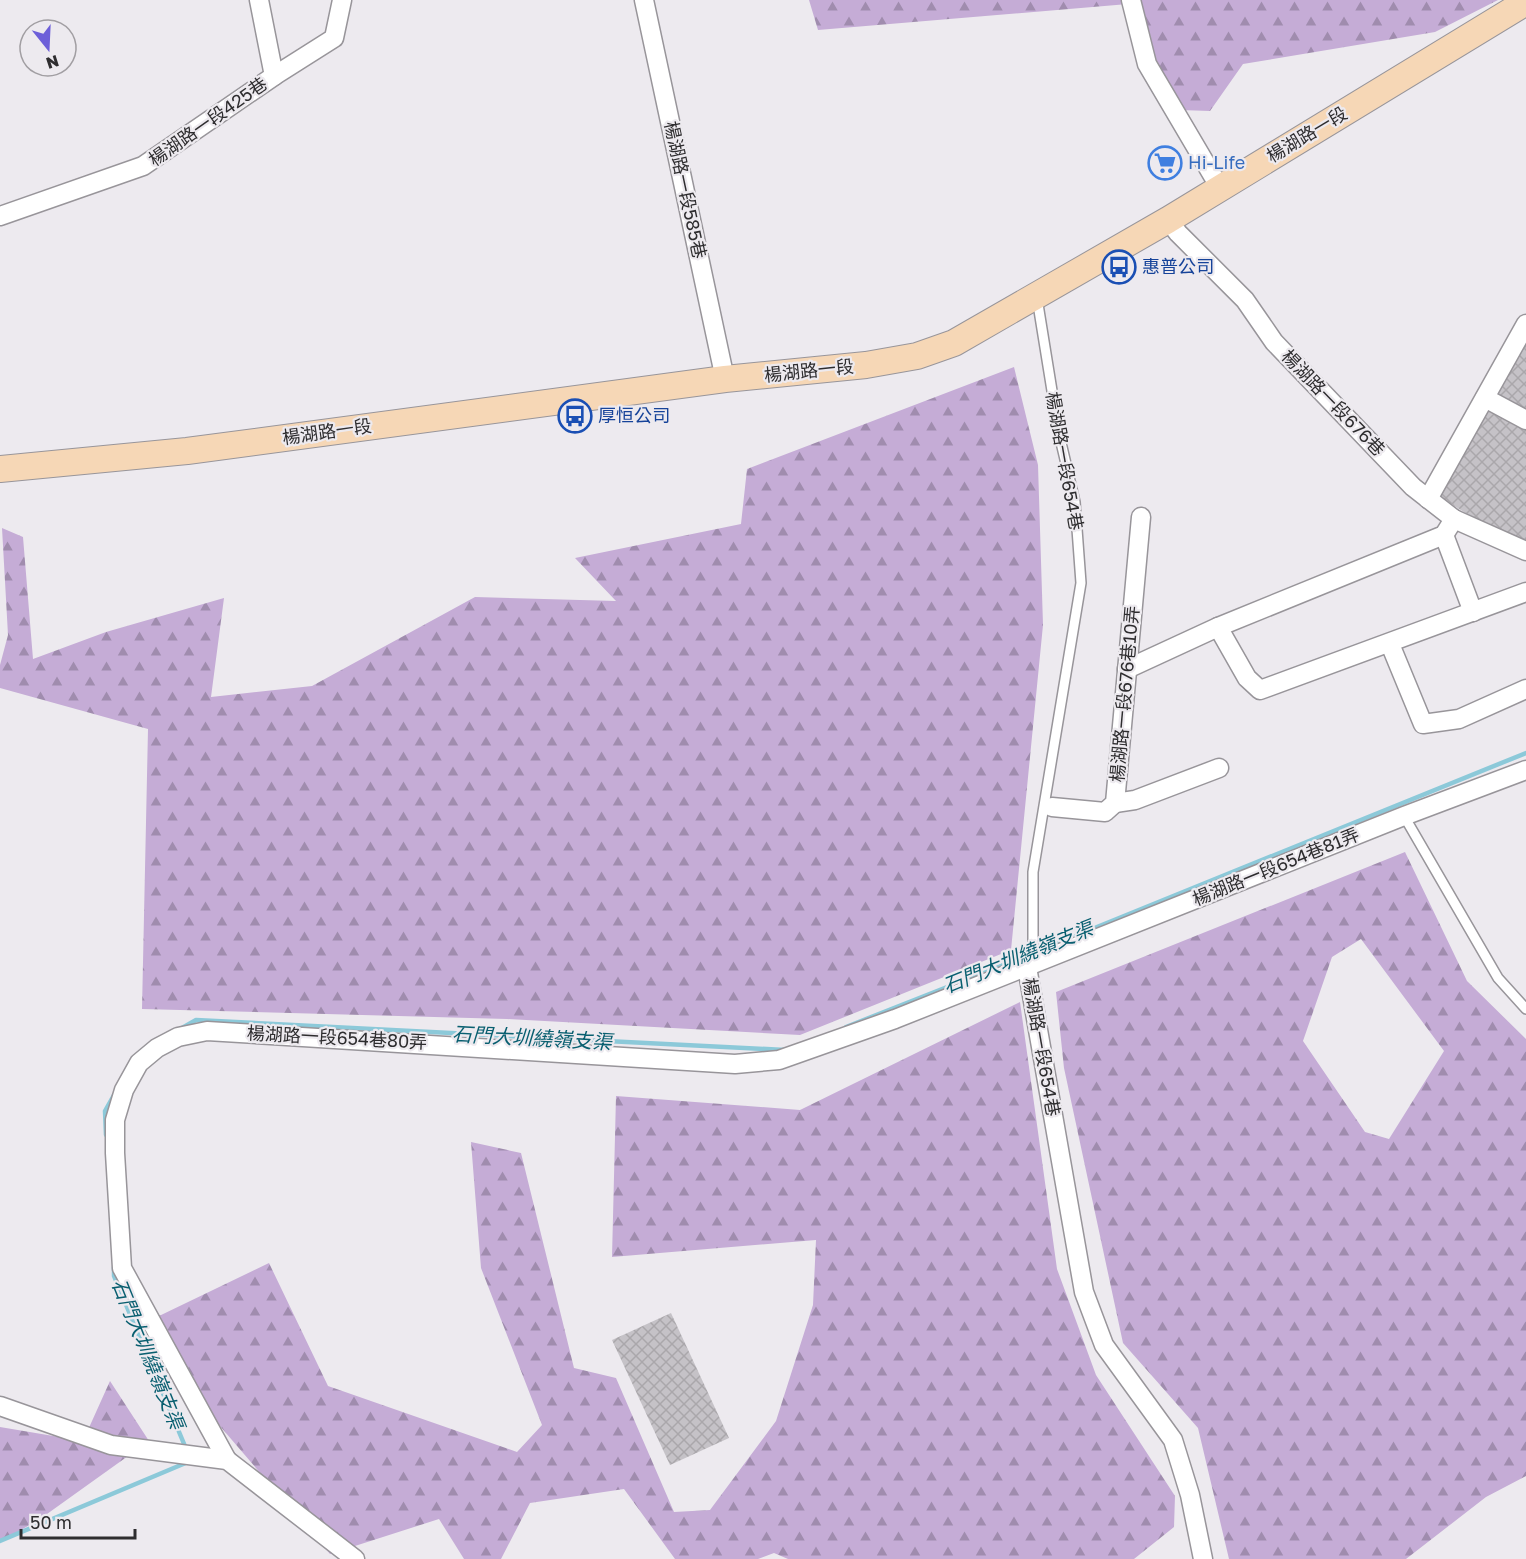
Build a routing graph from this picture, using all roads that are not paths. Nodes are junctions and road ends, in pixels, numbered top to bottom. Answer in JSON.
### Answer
{"nodes":[{"id":1,"x":259,"y":0,"type":"edge"},
{"id":2,"x":342,"y":0,"type":"edge"},
{"id":3,"x":644,"y":0,"type":"edge"},
{"id":4,"x":1131,"y":0,"type":"edge"},
{"id":5,"x":1526,"y":2,"type":"edge"},
{"id":6,"x":274,"y":76,"type":"junction"},
{"id":7,"x":1220,"y":188,"type":"junction"},
{"id":8,"x":0,"y":216,"type":"edge"},
{"id":9,"x":1168,"y":220,"type":"junction"},
{"id":10,"x":1036,"y":296,"type":"junction"},
{"id":11,"x":1526,"y":324,"type":"edge"},
{"id":12,"x":725,"y":379,"type":"junction"},
{"id":13,"x":1485,"y":398,"type":"junction"},
{"id":14,"x":1526,"y":420,"type":"edge"},
{"id":15,"x":0,"y":469,"type":"edge"},
{"id":16,"x":1428,"y":499,"type":"junction"},
{"id":17,"x":1141,"y":517,"type":"dead end"},
{"id":18,"x":1449,"y":527,"type":"junction"},
{"id":19,"x":1526,"y":551,"type":"edge"},
{"id":20,"x":1526,"y":592,"type":"edge"},
{"id":21,"x":1473,"y":612,"type":"junction"},
{"id":22,"x":1218,"y":627,"type":"junction"},
{"id":23,"x":1390,"y":644,"type":"junction"},
{"id":24,"x":1127,"y":669,"type":"junction"},
{"id":25,"x":1526,"y":689,"type":"edge"},
{"id":26,"x":1219,"y":768,"type":"dead end"},
{"id":27,"x":1526,"y":770,"type":"edge"},
{"id":28,"x":1116,"y":803,"type":"junction"},
{"id":29,"x":1052,"y":807,"type":"dead end"},
{"id":30,"x":1404,"y":816,"type":"junction"},
{"id":31,"x":1030,"y":962,"type":"junction"},
{"id":32,"x":1526,"y":1009,"type":"edge"},
{"id":33,"x":0,"y":1406,"type":"edge"},
{"id":34,"x":227,"y":1460,"type":"junction"},
{"id":35,"x":355,"y":1559,"type":"edge"},
{"id":36,"x":1203,"y":1559,"type":"edge"}],
"edges":[{"from":1,"to":6,"type":"street","name":"楊湖路一段425巷"},
{"from":2,"to":6,"type":"street"},
{"from":3,"to":12,"type":"street","name":"楊湖路一段585巷"},
{"from":4,"to":7,"type":"street"},
{"from":5,"to":7,"type":"street","name":"楊湖路一段"},
{"from":6,"to":8,"type":"street","name":"楊湖路一段425巷"},
{"from":7,"to":9,"type":"street","name":"楊湖路一段"},
{"from":9,"to":10,"type":"street","name":"楊湖路一段"},
{"from":9,"to":16,"type":"street","name":"楊湖路一段676巷"},
{"from":10,"to":12,"type":"street","name":"楊湖路一段"},
{"from":10,"to":31,"type":"lane","name":"楊湖路一段654巷"},
{"from":11,"to":13,"type":"street"},
{"from":12,"to":15,"type":"street","name":"楊湖路一段"},
{"from":13,"to":14,"type":"street"},
{"from":13,"to":16,"type":"street"},
{"from":16,"to":18,"type":"street","name":"楊湖路一段676巷"},
{"from":17,"to":24,"type":"street","name":"楊湖路一段676巷10弄"},
{"from":18,"to":19,"type":"street","name":"楊湖路一段676巷"},
{"from":18,"to":21,"type":"street"},
{"from":18,"to":22,"type":"street"},
{"from":20,"to":21,"type":"street"},
{"from":21,"to":23,"type":"street"},
{"from":22,"to":23,"type":"street"},
{"from":22,"to":24,"type":"street"},
{"from":23,"to":25,"type":"street"},
{"from":24,"to":28,"type":"street","name":"楊湖路一段676巷10弄"},
{"from":26,"to":28,"type":"street"},
{"from":27,"to":30,"type":"street","name":"楊湖路一段654巷81弄"},
{"from":28,"to":29,"type":"street","name":"楊湖路一段676巷10弄"},
{"from":30,"to":31,"type":"street","name":"楊湖路一段654巷81弄"},
{"from":30,"to":32,"type":"lane"},
{"from":31,"to":34,"type":"street","name":"楊湖路一段654巷80弄"},
{"from":31,"to":36,"type":"street","name":"楊湖路一段654巷"},
{"from":33,"to":34,"type":"street"},
{"from":34,"to":35,"type":"street"}]}
